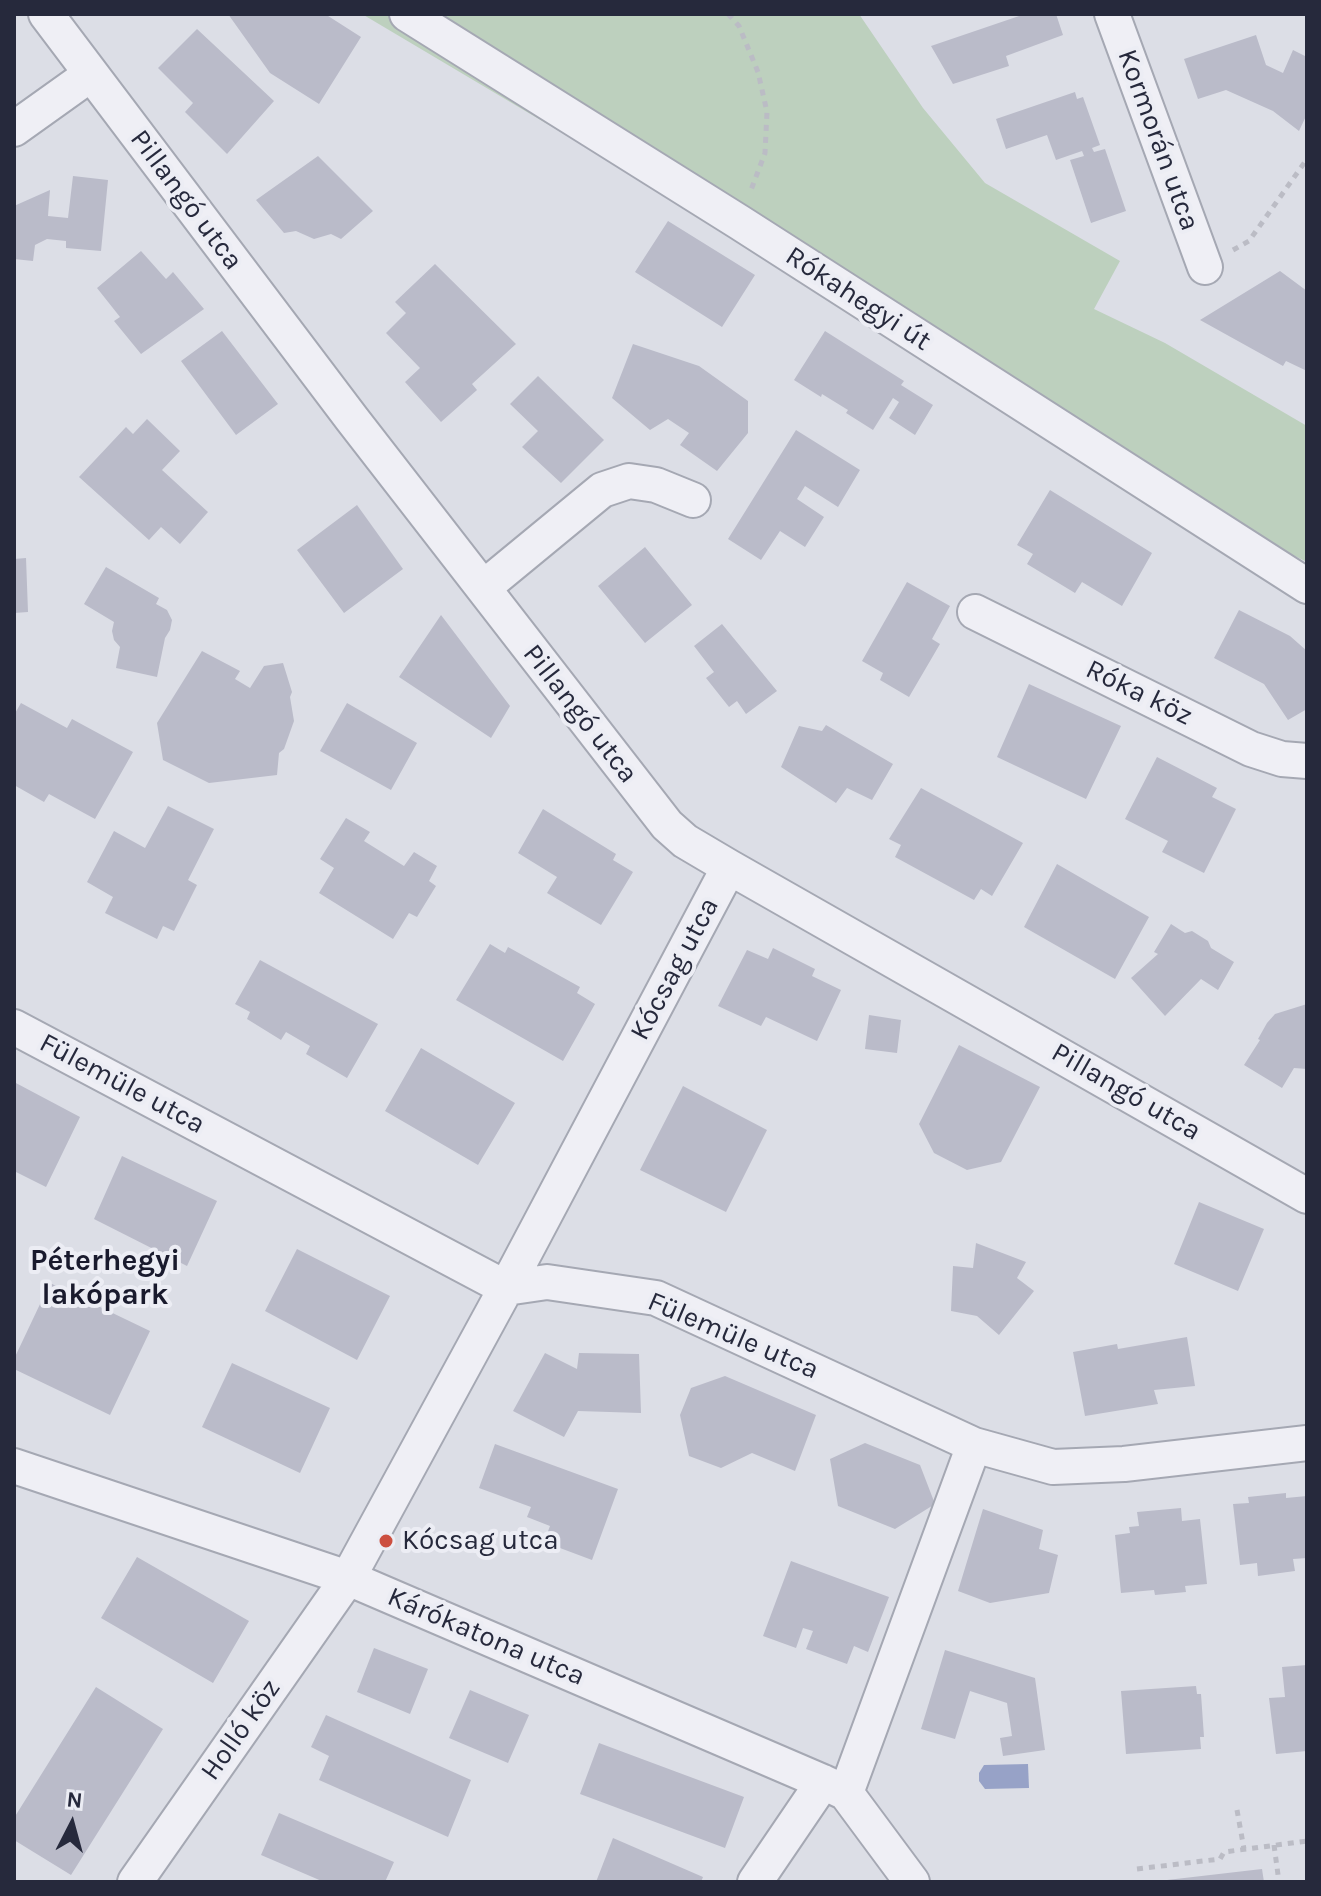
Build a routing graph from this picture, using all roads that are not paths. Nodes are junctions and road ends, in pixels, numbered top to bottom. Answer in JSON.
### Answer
{"nodes":[{"id":1,"x":46,"y":14,"type":"edge"},
{"id":2,"x":407,"y":14,"type":"edge"},
{"id":3,"x":1112,"y":14,"type":"edge"},
{"id":4,"x":91,"y":74,"type":"junction"},
{"id":5,"x":14,"y":129,"type":"edge"},
{"id":6,"x":1205,"y":267,"type":"road end"},
{"id":7,"x":693,"y":500,"type":"dead end"},
{"id":8,"x":1307,"y":586,"type":"edge"},
{"id":9,"x":483,"y":588,"type":"junction"},
{"id":10,"x":975,"y":612,"type":"dead end"},
{"id":11,"x":1307,"y":761,"type":"edge"},
{"id":12,"x":729,"y":867,"type":"junction"},
{"id":13,"x":14,"y":1027,"type":"edge"},
{"id":14,"x":1307,"y":1196,"type":"edge"},
{"id":15,"x":506,"y":1288,"type":"junction"},
{"id":16,"x":1307,"y":1443,"type":"edge"},
{"id":17,"x":974,"y":1445,"type":"junction"},
{"id":18,"x":14,"y":1466,"type":"edge"},
{"id":19,"x":348,"y":1578,"type":"junction"},
{"id":20,"x":834,"y":1788,"type":"junction"},
{"id":21,"x":135,"y":1882,"type":"edge"},
{"id":22,"x":755,"y":1882,"type":"edge"},
{"id":23,"x":912,"y":1882,"type":"edge"}],
"edges":[{"from":1,"to":4,"type":"street","name":"Pillangó utca"},
{"from":2,"to":8,"type":"street","name":"Rókahegyi út"},
{"from":3,"to":6,"type":"street","name":"Kormorán utca"},
{"from":4,"to":5,"type":"street"},
{"from":4,"to":9,"type":"street","name":"Pillangó utca"},
{"from":7,"to":9,"type":"street"},
{"from":9,"to":12,"type":"street","name":"Pillangó utca"},
{"from":10,"to":11,"type":"street","name":"Róka köz"},
{"from":12,"to":14,"type":"street","name":"Pillangó utca"},
{"from":12,"to":15,"type":"street","name":"Kócsag utca"},
{"from":13,"to":15,"type":"street","name":"Fülemüle utca"},
{"from":15,"to":17,"type":"street","name":"Fülemüle utca"},
{"from":15,"to":19,"type":"street","name":"Kócsag utca"},
{"from":16,"to":17,"type":"street","name":"Fülemüle utca"},
{"from":17,"to":20,"type":"street"},
{"from":18,"to":19,"type":"street","name":"Kárókatona utca"},
{"from":19,"to":20,"type":"street","name":"Kárókatona utca"},
{"from":19,"to":21,"type":"street","name":"Holló köz"},
{"from":20,"to":22,"type":"street"},
{"from":20,"to":23,"type":"street"}]}
